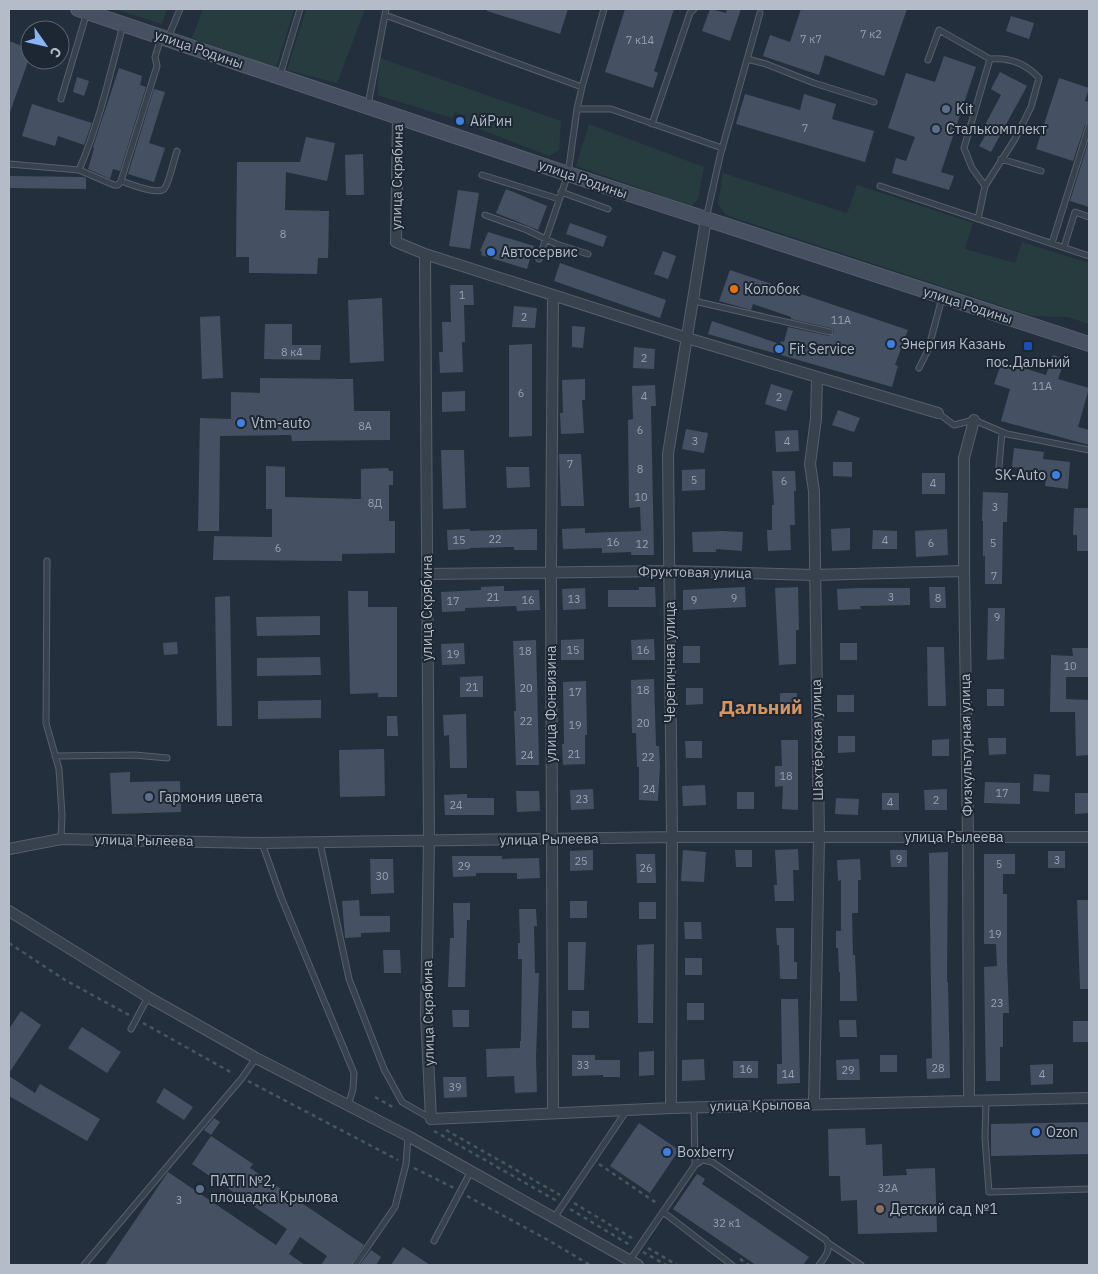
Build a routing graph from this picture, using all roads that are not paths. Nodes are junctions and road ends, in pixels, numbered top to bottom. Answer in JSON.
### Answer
{"nodes":[{"id":1,"x":180,"y":9,"type":"edge"},
{"id":2,"x":300,"y":9,"type":"edge"},
{"id":3,"x":604,"y":9,"type":"edge"},
{"id":4,"x":694,"y":9,"type":"edge"},
{"id":5,"x":83,"y":10,"type":"edge"},
{"id":6,"x":386,"y":12,"type":"edge"},
{"id":7,"x":760,"y":12,"type":"dead end"},
{"id":8,"x":123,"y":24,"type":"junction"},
{"id":9,"x":164,"y":38,"type":"junction"},
{"id":10,"x":990,"y":59,"type":"junction"},
{"id":11,"x":747,"y":60,"type":"junction"},
{"id":12,"x":928,"y":60,"type":"dead end"},
{"id":13,"x":279,"y":76,"type":"junction"},
{"id":14,"x":582,"y":87,"type":"junction"},
{"id":15,"x":61,"y":99,"type":"dead end"},
{"id":16,"x":874,"y":102,"type":"dead end"},
{"id":17,"x":368,"y":106,"type":"junction"},
{"id":18,"x":577,"y":109,"type":"junction"},
{"id":19,"x":398,"y":116,"type":"junction"},
{"id":20,"x":652,"y":124,"type":"junction"},
{"id":21,"x":1089,"y":126,"type":"edge"},
{"id":22,"x":722,"y":148,"type":"junction"},
{"id":23,"x":177,"y":151,"type":"dead end"},
{"id":24,"x":1001,"y":159,"type":"junction"},
{"id":25,"x":9,"y":164,"type":"edge"},
{"id":26,"x":79,"y":170,"type":"junction"},
{"id":27,"x":1041,"y":171,"type":"dead end"},
{"id":28,"x":568,"y":174,"type":"junction"},
{"id":29,"x":482,"y":175,"type":"dead end"},
{"id":30,"x":121,"y":181,"type":"junction"},
{"id":31,"x":880,"y":186,"type":"dead end"},
{"id":32,"x":985,"y":186,"type":"junction"},
{"id":33,"x":562,"y":192,"type":"junction"},
{"id":34,"x":559,"y":199,"type":"junction"},
{"id":35,"x":608,"y":209,"type":"dead end"},
{"id":36,"x":485,"y":215,"type":"dead end"},
{"id":37,"x":1089,"y":217,"type":"edge"},
{"id":38,"x":978,"y":218,"type":"junction"},
{"id":39,"x":706,"y":219,"type":"junction"},
{"id":40,"x":546,"y":238,"type":"junction"},
{"id":41,"x":1052,"y":243,"type":"junction"},
{"id":42,"x":1064,"y":247,"type":"junction"},
{"id":43,"x":424,"y":254,"type":"junction"},
{"id":44,"x":588,"y":254,"type":"dead end"},
{"id":45,"x":1089,"y":256,"type":"edge"},
{"id":46,"x":539,"y":259,"type":"dead end"},
{"id":47,"x":553,"y":295,"type":"junction"},
{"id":48,"x":943,"y":296,"type":"junction"},
{"id":49,"x":694,"y":301,"type":"junction"},
{"id":50,"x":830,"y":332,"type":"dead end"},
{"id":51,"x":687,"y":338,"type":"junction"},
{"id":52,"x":1089,"y":344,"type":"edge"},
{"id":53,"x":919,"y":368,"type":"dead end"},
{"id":54,"x":817,"y":377,"type":"junction"},
{"id":55,"x":938,"y":413,"type":"joint"},
{"id":56,"x":974,"y":420,"type":"junction"},
{"id":57,"x":1002,"y":432,"type":"junction"},
{"id":58,"x":1089,"y":450,"type":"edge"},
{"id":59,"x":998,"y":478,"type":"dead end"},
{"id":60,"x":47,"y":561,"type":"dead end"},
{"id":61,"x":670,"y":570,"type":"junction"},
{"id":62,"x":551,"y":572,"type":"junction"},
{"id":63,"x":964,"y":572,"type":"junction"},
{"id":64,"x":427,"y":574,"type":"junction"},
{"id":65,"x":814,"y":575,"type":"junction"},
{"id":66,"x":55,"y":756,"type":"junction"},
{"id":67,"x":167,"y":758,"type":"dead end"},
{"id":68,"x":672,"y":837,"type":"junction"},
{"id":69,"x":819,"y":837,"type":"junction"},
{"id":70,"x":968,"y":837,"type":"junction"},
{"id":71,"x":1089,"y":837,"type":"edge"},
{"id":72,"x":61,"y":839,"type":"junction"},
{"id":73,"x":551,"y":839,"type":"junction"},
{"id":74,"x":428,"y":840,"type":"junction"},
{"id":75,"x":319,"y":841,"type":"junction"},
{"id":76,"x":262,"y":843,"type":"junction"},
{"id":77,"x":9,"y":849,"type":"edge"},
{"id":78,"x":9,"y":912,"type":"edge"},
{"id":79,"x":148,"y":997,"type":"junction"},
{"id":80,"x":131,"y":1029,"type":"dead end"},
{"id":81,"x":256,"y":1058,"type":"junction"},
{"id":82,"x":1089,"y":1098,"type":"edge"},
{"id":83,"x":969,"y":1101,"type":"junction"},
{"id":84,"x":986,"y":1101,"type":"junction"},
{"id":85,"x":814,"y":1104,"type":"junction"},
{"id":86,"x":348,"y":1107,"type":"junction"},
{"id":87,"x":694,"y":1107,"type":"junction"},
{"id":88,"x":671,"y":1108,"type":"junction"},
{"id":89,"x":627,"y":1110,"type":"junction"},
{"id":90,"x":553,"y":1112,"type":"junction"},
{"id":91,"x":428,"y":1123,"type":"junction"},
{"id":92,"x":408,"y":1136,"type":"junction"},
{"id":93,"x":695,"y":1165,"type":"junction"},
{"id":94,"x":471,"y":1171,"type":"junction"},
{"id":95,"x":1089,"y":1189,"type":"edge"},
{"id":96,"x":663,"y":1212,"type":"junction"},
{"id":97,"x":554,"y":1218,"type":"junction"},
{"id":98,"x":434,"y":1241,"type":"dead end"},
{"id":99,"x":828,"y":1243,"type":"junction"},
{"id":100,"x":634,"y":1263,"type":"edge"},
{"id":101,"x":84,"y":1265,"type":"edge"},
{"id":102,"x":355,"y":1265,"type":"edge"},
{"id":103,"x":732,"y":1265,"type":"edge"},
{"id":104,"x":819,"y":1265,"type":"edge"},
{"id":105,"x":861,"y":1265,"type":"edge"}],
"edges":[{"from":1,"to":9,"type":"lane"},
{"from":2,"to":13,"type":"lane"},
{"from":3,"to":14,"type":"lane"},
{"from":4,"to":20,"type":"lane"},
{"from":5,"to":8,"type":"street","name":"улица Родины"},
{"from":5,"to":15,"type":"lane"},
{"from":6,"to":14,"type":"lane"},
{"from":6,"to":17,"type":"lane"},
{"from":7,"to":11,"type":"lane"},
{"from":8,"to":9,"type":"street","name":"улица Родины"},
{"from":8,"to":26,"type":"lane"},
{"from":9,"to":13,"type":"street","name":"улица Родины"},
{"from":9,"to":30,"type":"lane"},
{"from":10,"to":12,"type":"lane"},
{"from":10,"to":24,"type":"lane"},
{"from":10,"to":32,"type":"lane"},
{"from":11,"to":16,"type":"lane"},
{"from":11,"to":22,"type":"lane"},
{"from":13,"to":17,"type":"street","name":"улица Родины"},
{"from":14,"to":18,"type":"lane"},
{"from":17,"to":19,"type":"street","name":"улица Родины"},
{"from":18,"to":20,"type":"lane"},
{"from":18,"to":28,"type":"lane"},
{"from":19,"to":28,"type":"street","name":"улица Родины"},
{"from":19,"to":43,"type":"street","name":"улица Скрябина"},
{"from":20,"to":22,"type":"lane"},
{"from":21,"to":41,"type":"lane"},
{"from":22,"to":39,"type":"lane"},
{"from":23,"to":30,"type":"lane"},
{"from":24,"to":27,"type":"lane"},
{"from":24,"to":32,"type":"lane"},
{"from":25,"to":26,"type":"lane"},
{"from":26,"to":30,"type":"lane"},
{"from":28,"to":33,"type":"lane"},
{"from":28,"to":39,"type":"street","name":"улица Родины"},
{"from":29,"to":34,"type":"lane"},
{"from":31,"to":38,"type":"lane"},
{"from":32,"to":38,"type":"lane"},
{"from":33,"to":34,"type":"lane"},
{"from":33,"to":35,"type":"lane"},
{"from":34,"to":40,"type":"lane"},
{"from":36,"to":40,"type":"lane"},
{"from":37,"to":42,"type":"lane"},
{"from":38,"to":41,"type":"lane"},
{"from":39,"to":48,"type":"street","name":"улица Родины"},
{"from":39,"to":49,"type":"street","name":"Черепичная улица"},
{"from":40,"to":44,"type":"lane"},
{"from":40,"to":46,"type":"lane"},
{"from":41,"to":42,"type":"lane"},
{"from":42,"to":45,"type":"lane"},
{"from":43,"to":47,"type":"street"},
{"from":43,"to":64,"type":"street","name":"улица Скрябина"},
{"from":47,"to":51,"type":"street"},
{"from":47,"to":62,"type":"street","name":"улица Фонвизина"},
{"from":48,"to":52,"type":"street","name":"улица Родины"},
{"from":48,"to":53,"type":"lane"},
{"from":49,"to":50,"type":"lane"},
{"from":49,"to":51,"type":"street","name":"Черепичная улица"},
{"from":51,"to":54,"type":"street"},
{"from":51,"to":61,"type":"street","name":"Черепичная улица"},
{"from":54,"to":55,"type":"street"},
{"from":54,"to":65,"type":"street","name":"Шахтёрская улица"},
{"from":55,"to":56,"type":"lane"},
{"from":56,"to":57,"type":"lane"},
{"from":56,"to":63,"type":"street","name":"Физкультурная улица"},
{"from":57,"to":58,"type":"lane"},
{"from":57,"to":59,"type":"lane"},
{"from":60,"to":66,"type":"lane"},
{"from":61,"to":62,"type":"street","name":"Фруктовая улица"},
{"from":61,"to":65,"type":"street","name":"Фруктовая улица"},
{"from":61,"to":68,"type":"street","name":"Черепичная улица"},
{"from":62,"to":64,"type":"street","name":"Фруктовая улица"},
{"from":62,"to":73,"type":"street","name":"улица Фонвизина"},
{"from":63,"to":65,"type":"street","name":"Фруктовая улица"},
{"from":63,"to":70,"type":"street","name":"Физкультурная улица"},
{"from":64,"to":74,"type":"street","name":"улица Скрябина"},
{"from":65,"to":69,"type":"street","name":"Шахтёрская улица"},
{"from":66,"to":67,"type":"lane"},
{"from":66,"to":72,"type":"lane"},
{"from":68,"to":69,"type":"street","name":"улица Рылеева"},
{"from":68,"to":73,"type":"street","name":"улица Рылеева"},
{"from":68,"to":88,"type":"street","name":"Черепичная улица"},
{"from":69,"to":70,"type":"street","name":"улица Рылеева"},
{"from":69,"to":85,"type":"street","name":"Шахтёрская улица"},
{"from":70,"to":71,"type":"street","name":"улица Рылеева"},
{"from":70,"to":83,"type":"street","name":"Физкультурная улица"},
{"from":72,"to":76,"type":"street","name":"улица Рылеева"},
{"from":72,"to":77,"type":"street","name":"улица Рылеева"},
{"from":73,"to":74,"type":"street","name":"улица Рылеева"},
{"from":73,"to":90,"type":"street","name":"улица Фонвизина"},
{"from":74,"to":75,"type":"street","name":"улица Рылеева"},
{"from":74,"to":91,"type":"street","name":"улица Скрябина"},
{"from":75,"to":76,"type":"street","name":"улица Рылеева"},
{"from":75,"to":91,"type":"lane"},
{"from":76,"to":86,"type":"lane"},
{"from":78,"to":79,"type":"street"},
{"from":79,"to":80,"type":"lane"},
{"from":79,"to":81,"type":"street"},
{"from":81,"to":86,"type":"street"},
{"from":81,"to":101,"type":"lane"},
{"from":82,"to":84,"type":"street","name":"улица Крылова"},
{"from":83,"to":84,"type":"street","name":"улица Крылова"},
{"from":83,"to":85,"type":"street","name":"улица Крылова"},
{"from":84,"to":95,"type":"lane"},
{"from":85,"to":87,"type":"street","name":"улица Крылова"},
{"from":86,"to":92,"type":"street"},
{"from":87,"to":88,"type":"street","name":"улица Крылова"},
{"from":87,"to":93,"type":"lane"},
{"from":88,"to":89,"type":"street","name":"улица Крылова"},
{"from":89,"to":90,"type":"street","name":"улица Крылова"},
{"from":89,"to":97,"type":"lane"},
{"from":90,"to":91,"type":"street","name":"улица Крылова"},
{"from":92,"to":94,"type":"street"},
{"from":92,"to":102,"type":"lane"},
{"from":93,"to":96,"type":"lane"},
{"from":93,"to":99,"type":"lane"},
{"from":94,"to":97,"type":"street"},
{"from":94,"to":98,"type":"lane"},
{"from":96,"to":100,"type":"lane"},
{"from":96,"to":103,"type":"lane"},
{"from":97,"to":100,"type":"street"},
{"from":99,"to":104,"type":"lane"},
{"from":99,"to":105,"type":"lane"}]}
